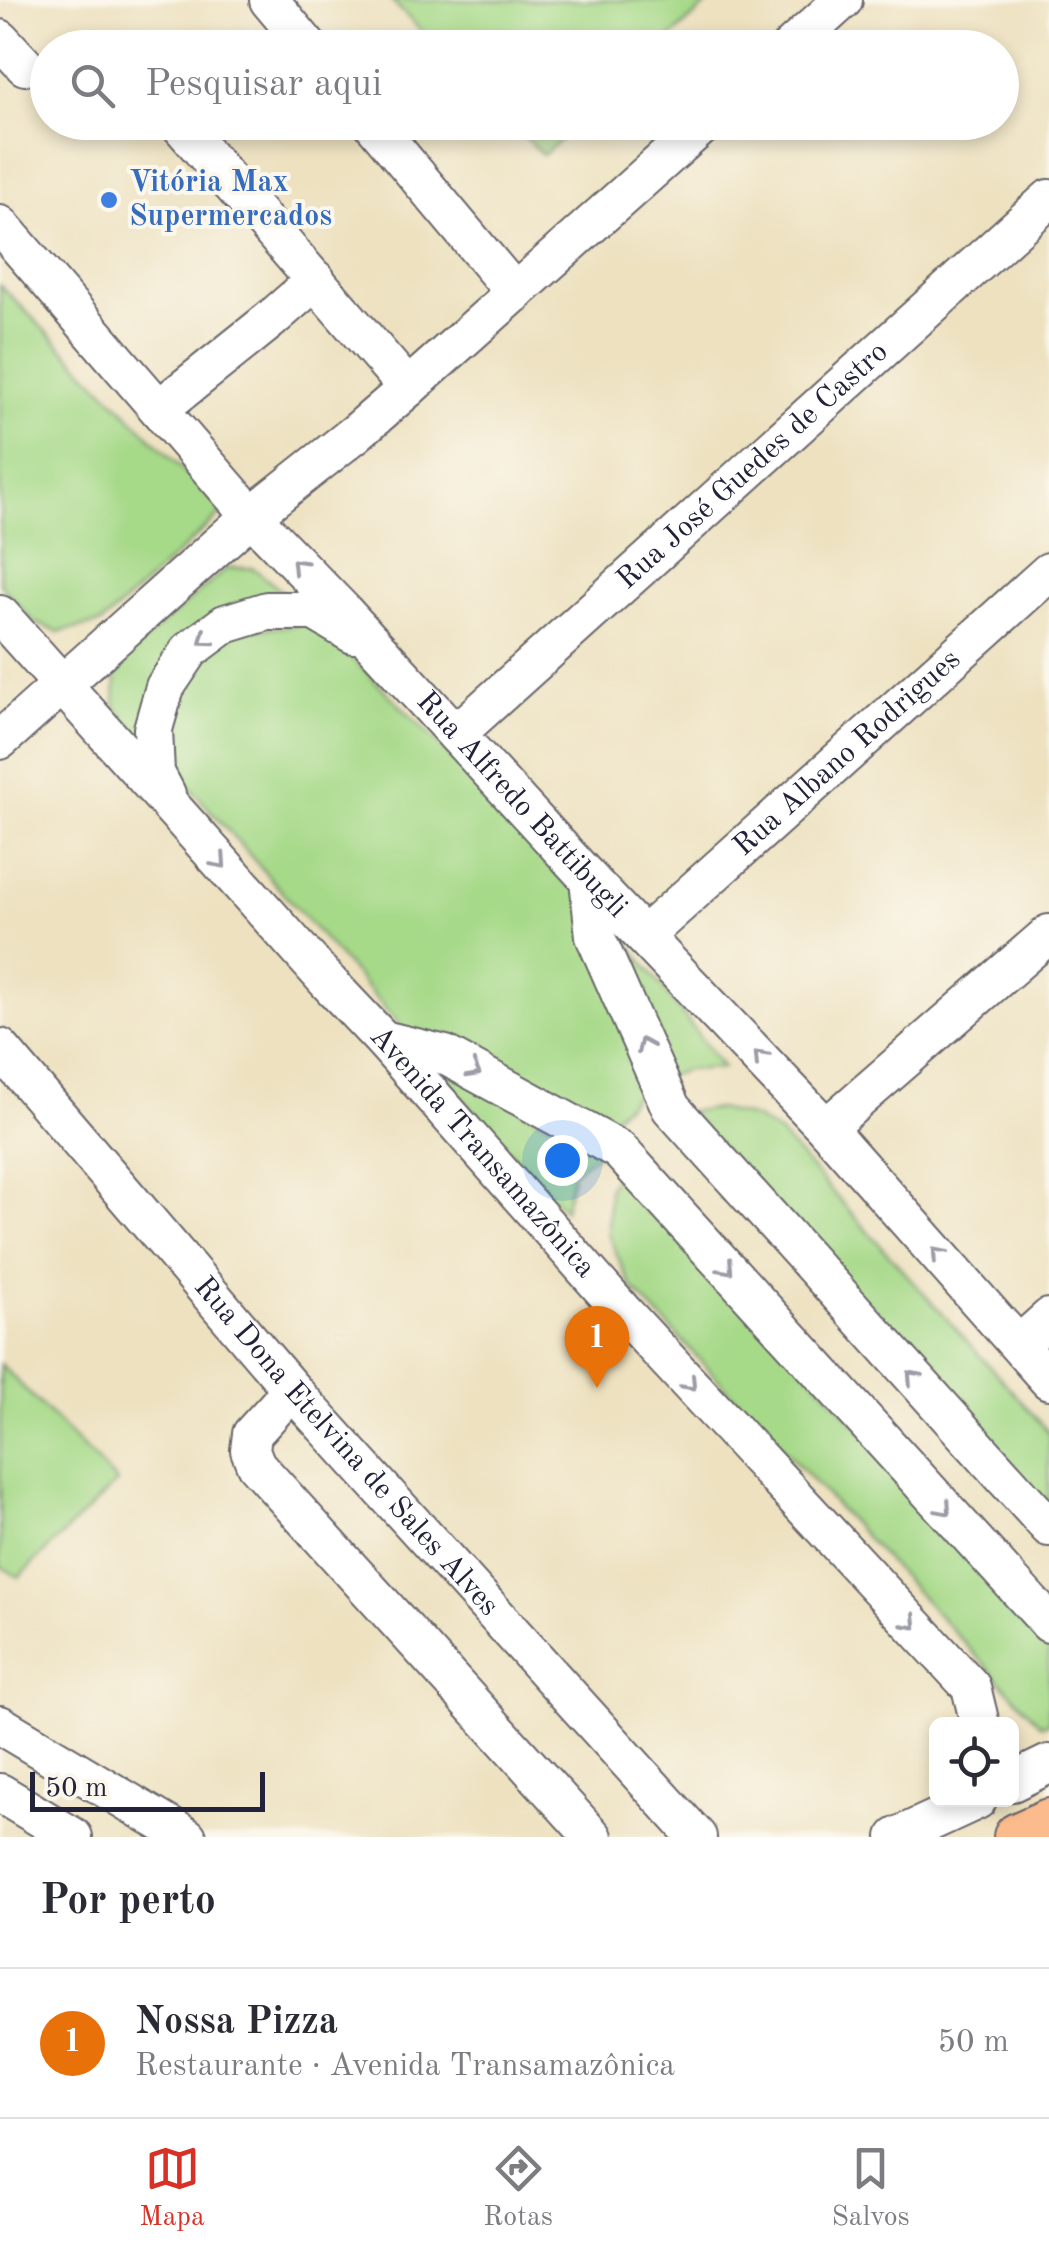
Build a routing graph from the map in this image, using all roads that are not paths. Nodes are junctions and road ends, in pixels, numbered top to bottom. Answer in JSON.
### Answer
{"nodes":[{"id":1,"x":269,"y":0,"type":"edge"},
{"id":2,"x":843,"y":0,"type":"edge"},
{"id":3,"x":294,"y":30,"type":"edge"},
{"id":4,"x":810,"y":30,"type":"edge"},
{"id":5,"x":194,"y":140,"type":"edge"},
{"id":6,"x":387,"y":140,"type":"edge"},
{"id":7,"x":686,"y":140,"type":"edge"},
{"id":8,"x":1049,"y":199,"type":"edge"},
{"id":9,"x":0,"y":225,"type":"edge"},
{"id":10,"x":316,"y":280,"type":"junction"},
{"id":11,"x":515,"y":293,"type":"junction"},
{"id":12,"x":408,"y":388,"type":"junction"},
{"id":13,"x":159,"y":409,"type":"junction"},
{"id":14,"x":251,"y":516,"type":"junction"},
{"id":15,"x":1049,"y":572,"type":"edge"},
{"id":16,"x":0,"y":615,"type":"edge"},
{"id":17,"x":386,"y":659,"type":"junction"},
{"id":18,"x":63,"y":683,"type":"junction"},
{"id":19,"x":456,"y":734,"type":"junction"},
{"id":20,"x":0,"y":740,"type":"edge"},
{"id":21,"x":176,"y":814,"type":"junction"},
{"id":22,"x":589,"y":879,"type":"junction"},
{"id":23,"x":1049,"y":934,"type":"edge"},
{"id":24,"x":645,"y":935,"type":"junction"},
{"id":25,"x":383,"y":1040,"type":"junction"},
{"id":26,"x":0,"y":1048,"type":"edge"},
{"id":27,"x":826,"y":1128,"type":"junction"},
{"id":28,"x":1049,"y":1318,"type":"edge"},
{"id":29,"x":1019,"y":1345,"type":"junction"},
{"id":30,"x":1049,"y":1380,"type":"edge"},
{"id":31,"x":292,"y":1390,"type":"junction"},
{"id":32,"x":1049,"y":1527,"type":"edge"},
{"id":33,"x":1049,"y":1622,"type":"edge"},
{"id":34,"x":978,"y":1717,"type":"edge"},
{"id":35,"x":0,"y":1726,"type":"edge"},
{"id":36,"x":1049,"y":1764,"type":"edge"},
{"id":37,"x":1019,"y":1779,"type":"edge"},
{"id":38,"x":0,"y":1793,"type":"edge"},
{"id":39,"x":948,"y":1808,"type":"edge"},
{"id":40,"x":1049,"y":1823,"type":"edge"},
{"id":41,"x":73,"y":1837,"type":"edge"},
{"id":42,"x":188,"y":1837,"type":"edge"},
{"id":43,"x":594,"y":1837,"type":"edge"},
{"id":44,"x":697,"y":1837,"type":"edge"},
{"id":45,"x":897,"y":1837,"type":"edge"},
{"id":46,"x":1018,"y":1837,"type":"edge"}],
"edges":[{"from":1,"to":3,"type":"street"},
{"from":2,"to":4,"type":"street"},
{"from":5,"to":10,"type":"street"},
{"from":6,"to":11,"type":"street"},
{"from":7,"to":11,"type":"street"},
{"from":8,"to":19,"type":"street","name":"Rua José Guedes de Castro"},
{"from":9,"to":13,"type":"street","name":"Rua Alfredo Battibugli"},
{"from":10,"to":12,"type":"street"},
{"from":10,"to":13,"type":"street"},
{"from":11,"to":12,"type":"street"},
{"from":12,"to":14,"type":"street"},
{"from":13,"to":14,"type":"street","name":"Rua Alfredo Battibugli"},
{"from":17,"to":14,"type":"street","name":"Rua Alfredo Battibugli","one_way":true},
{"from":14,"to":18,"type":"street"},
{"from":15,"to":24,"type":"street","name":"Rua Albano Rodrigues"},
{"from":16,"to":18,"type":"street","name":"Avenida Transamazônica"},
{"from":17,"to":19,"type":"street","name":"Rua Alfredo Battibugli"},
{"from":17,"to":21,"type":"street","one_way":true},
{"from":18,"to":20,"type":"street"},
{"from":18,"to":21,"type":"street","name":"Avenida Transamazônica"},
{"from":19,"to":22,"type":"street","name":"Rua Alfredo Battibugli"},
{"from":21,"to":25,"type":"street","name":"Avenida Transamazônica","one_way":true},
{"from":22,"to":24,"type":"street","name":"Rua Alfredo Battibugli"},
{"from":32,"to":22,"type":"street","one_way":true},
{"from":23,"to":27,"type":"street"},
{"from":27,"to":24,"type":"street","name":"Rua Alfredo Battibugli","one_way":true},
{"from":25,"to":33,"type":"street","one_way":true},
{"from":25,"to":34,"type":"street","name":"Avenida Transamazônica","one_way":true},
{"from":26,"to":31,"type":"street","name":"Rua Dona Etelvina de Sales Alves"},
{"from":29,"to":27,"type":"street","name":"Rua Alfredo Battibugli","one_way":true},
{"from":28,"to":29,"type":"street"},
{"from":29,"to":30,"type":"street","name":"Rua Alfredo Battibugli"},
{"from":31,"to":43,"type":"street"},
{"from":31,"to":44,"type":"street","name":"Rua Dona Etelvina de Sales Alves"},
{"from":35,"to":42,"type":"street"},
{"from":36,"to":37,"type":"street"},
{"from":38,"to":41,"type":"street"},
{"from":39,"to":45,"type":"street"},
{"from":40,"to":46,"type":"main road"}]}
